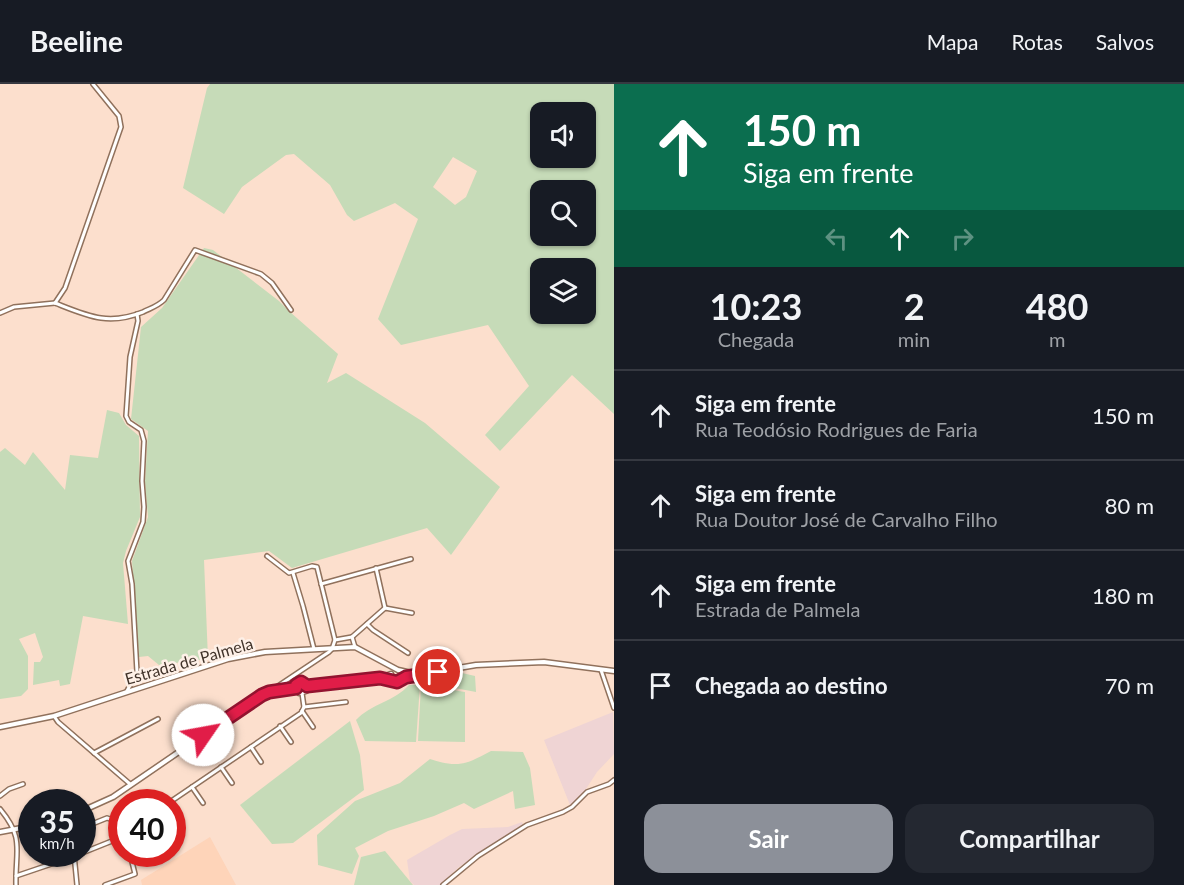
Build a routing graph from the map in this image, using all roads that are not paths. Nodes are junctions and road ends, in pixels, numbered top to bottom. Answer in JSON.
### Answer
{"nodes":[{"id":1,"x":93,"y":84,"type":"edge"},
{"id":2,"x":55,"y":303,"type":"junction"},
{"id":3,"x":291,"y":310,"type":"dead end"},
{"id":4,"x":0,"y":313,"type":"edge"},
{"id":5,"x":136,"y":314,"type":"junction"},
{"id":6,"x":267,"y":556,"type":"dead end"},
{"id":7,"x":411,"y":559,"type":"dead end"},
{"id":8,"x":376,"y":568,"type":"junction"},
{"id":9,"x":292,"y":573,"type":"junction"},
{"id":10,"x":321,"y":584,"type":"junction"},
{"id":11,"x":385,"y":608,"type":"junction"},
{"id":12,"x":412,"y":614,"type":"dead end"},
{"id":13,"x":367,"y":624,"type":"junction"},
{"id":14,"x":352,"y":637,"type":"junction"},
{"id":15,"x":335,"y":640,"type":"junction"},
{"id":16,"x":355,"y":647,"type":"junction"},
{"id":17,"x":332,"y":649,"type":"junction"},
{"id":18,"x":314,"y":650,"type":"junction"},
{"id":19,"x":408,"y":653,"type":"dead end"},
{"id":20,"x":386,"y":664,"type":"junction"},
{"id":21,"x":601,"y":670,"type":"junction"},
{"id":22,"x":300,"y":671,"type":"junction"},
{"id":23,"x":398,"y":671,"type":"junction"},
{"id":24,"x":614,"y":671,"type":"edge"},
{"id":25,"x":391,"y":674,"type":"junction"},
{"id":26,"x":420,"y":675,"type":"junction"},
{"id":27,"x":380,"y":678,"type":"junction"},
{"id":28,"x":400,"y":680,"type":"junction"},
{"id":29,"x":394,"y":681,"type":"junction"},
{"id":30,"x":301,"y":682,"type":"junction"},
{"id":31,"x":307,"y":686,"type":"junction"},
{"id":32,"x":296,"y":688,"type":"junction"},
{"id":33,"x":127,"y":692,"type":"junction"},
{"id":34,"x":269,"y":692,"type":"junction"},
{"id":35,"x":302,"y":693,"type":"junction"},
{"id":36,"x":346,"y":702,"type":"dead end"},
{"id":37,"x":614,"y":708,"type":"edge"},
{"id":38,"x":303,"y":709,"type":"junction"},
{"id":39,"x":54,"y":716,"type":"junction"},
{"id":40,"x":158,"y":719,"type":"dead end"},
{"id":41,"x":280,"y":726,"type":"junction"},
{"id":42,"x":0,"y":727,"type":"edge"},
{"id":43,"x":313,"y":727,"type":"dead end"},
{"id":44,"x":291,"y":742,"type":"dead end"},
{"id":45,"x":251,"y":746,"type":"junction"},
{"id":46,"x":94,"y":753,"type":"junction"},
{"id":47,"x":261,"y":762,"type":"dead end"},
{"id":48,"x":221,"y":767,"type":"junction"},
{"id":49,"x":614,"y":780,"type":"edge"},
{"id":50,"x":232,"y":783,"type":"dead end"},
{"id":51,"x":23,"y":784,"type":"dead end"},
{"id":52,"x":130,"y":784,"type":"junction"},
{"id":53,"x":192,"y":787,"type":"junction"},
{"id":54,"x":186,"y":791,"type":"edge"},
{"id":55,"x":0,"y":796,"type":"edge"},
{"id":56,"x":203,"y":803,"type":"dead end"},
{"id":57,"x":96,"y":806,"type":"edge"},
{"id":58,"x":1,"y":812,"type":"edge"},
{"id":59,"x":18,"y":829,"type":"edge"},
{"id":60,"x":15,"y":830,"type":"junction"},
{"id":61,"x":0,"y":832,"type":"edge"},
{"id":62,"x":41,"y":867,"type":"edge"},
{"id":63,"x":75,"y":867,"type":"edge"},
{"id":64,"x":133,"y":867,"type":"edge"},
{"id":65,"x":16,"y":876,"type":"junction"},
{"id":66,"x":16,"y":885,"type":"edge"},
{"id":67,"x":77,"y":885,"type":"edge"},
{"id":68,"x":105,"y":885,"type":"edge"},
{"id":69,"x":443,"y":885,"type":"edge"}],
"edges":[{"from":1,"to":2,"type":"street"},
{"from":2,"to":4,"type":"street"},
{"from":2,"to":5,"type":"street"},
{"from":3,"to":5,"type":"street"},
{"from":5,"to":33,"type":"street"},
{"from":6,"to":9,"type":"street"},
{"from":7,"to":8,"type":"street"},
{"from":8,"to":10,"type":"street"},
{"from":8,"to":11,"type":"street"},
{"from":9,"to":10,"type":"street"},
{"from":9,"to":18,"type":"street"},
{"from":10,"to":15,"type":"street"},
{"from":11,"to":12,"type":"street"},
{"from":11,"to":13,"type":"street"},
{"from":13,"to":14,"type":"street"},
{"from":13,"to":19,"type":"street"},
{"from":14,"to":15,"type":"street"},
{"from":14,"to":16,"type":"street"},
{"from":15,"to":17,"type":"street"},
{"from":16,"to":17,"type":"street","name":"Estrada de Palmela"},
{"from":16,"to":20,"type":"street"},
{"from":17,"to":18,"type":"street","name":"Estrada de Palmela"},
{"from":17,"to":22,"type":"street"},
{"from":18,"to":33,"type":"street","name":"Estrada de Palmela"},
{"from":20,"to":23,"type":"street"},
{"from":20,"to":25,"type":"street"},
{"from":21,"to":24,"type":"street"},
{"from":21,"to":26,"type":"street"},
{"from":21,"to":37,"type":"street"},
{"from":22,"to":30,"type":"street"},
{"from":22,"to":34,"type":"street"},
{"from":23,"to":25,"type":"street"},
{"from":23,"to":26,"type":"street"},
{"from":23,"to":28,"type":"street"},
{"from":25,"to":27,"type":"street"},
{"from":25,"to":29,"type":"street"},
{"from":26,"to":28,"type":"street"},
{"from":27,"to":29,"type":"street"},
{"from":27,"to":31,"type":"street"},
{"from":28,"to":29,"type":"street"},
{"from":30,"to":31,"type":"street"},
{"from":30,"to":32,"type":"street"},
{"from":31,"to":35,"type":"street"},
{"from":32,"to":34,"type":"street"},
{"from":32,"to":35,"type":"street"},
{"from":33,"to":39,"type":"street","name":"Estrada de Palmela"},
{"from":34,"to":52,"type":"street"},
{"from":35,"to":38,"type":"street"},
{"from":36,"to":38,"type":"street"},
{"from":38,"to":41,"type":"street"},
{"from":38,"to":43,"type":"street"},
{"from":39,"to":42,"type":"street","name":"Estrada de Palmela"},
{"from":39,"to":46,"type":"street"},
{"from":40,"to":46,"type":"street"},
{"from":41,"to":44,"type":"street"},
{"from":41,"to":45,"type":"street"},
{"from":45,"to":47,"type":"street"},
{"from":45,"to":48,"type":"street"},
{"from":46,"to":52,"type":"street"},
{"from":48,"to":50,"type":"street"},
{"from":48,"to":53,"type":"street"},
{"from":49,"to":69,"type":"street"},
{"from":51,"to":55,"type":"street"},
{"from":52,"to":57,"type":"street"},
{"from":53,"to":54,"type":"street"},
{"from":53,"to":56,"type":"street"},
{"from":58,"to":60,"type":"street"},
{"from":59,"to":60,"type":"street"},
{"from":60,"to":61,"type":"street"},
{"from":60,"to":65,"type":"street"},
{"from":62,"to":65,"type":"street"},
{"from":63,"to":67,"type":"street"},
{"from":64,"to":68,"type":"street"},
{"from":65,"to":66,"type":"street"}]}
